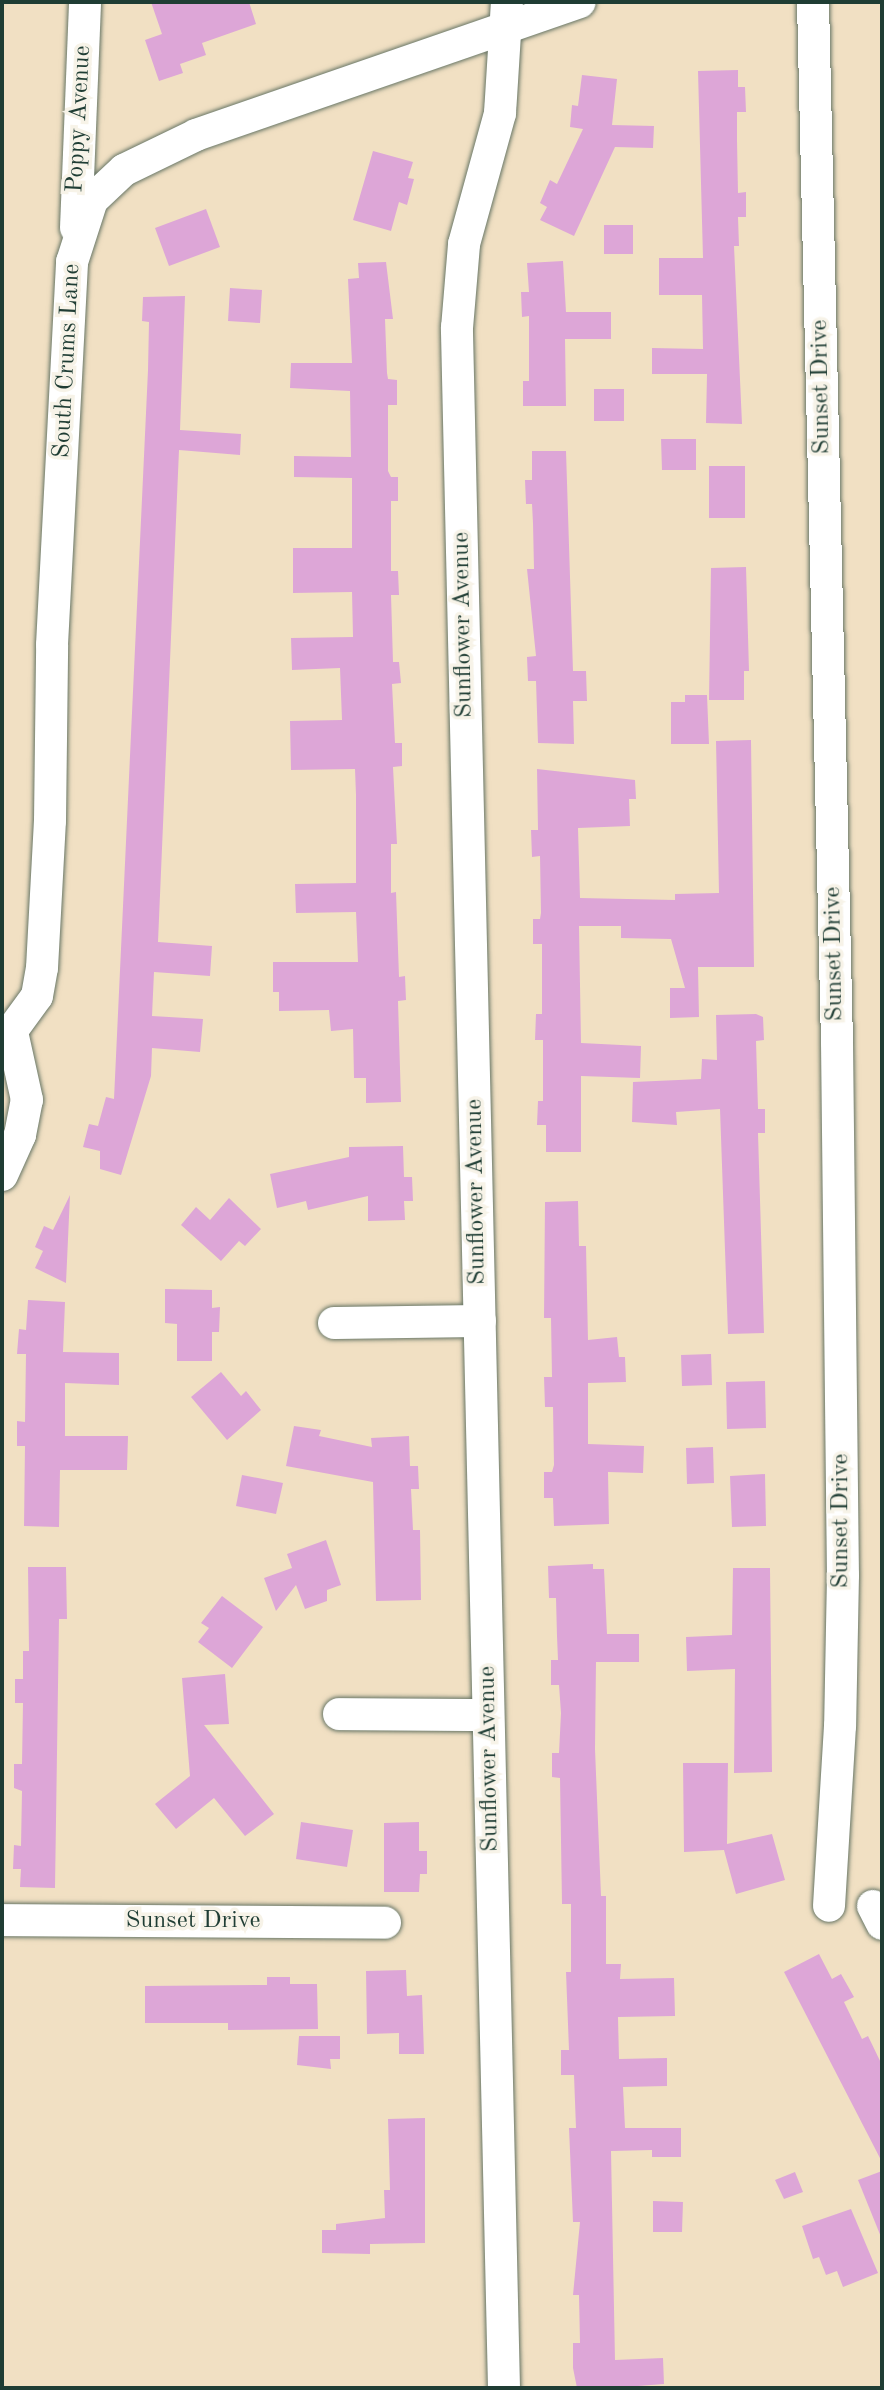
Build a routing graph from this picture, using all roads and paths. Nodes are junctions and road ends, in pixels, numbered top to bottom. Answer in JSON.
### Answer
{"nodes":[{"id":1,"x":85,"y":2,"type":"edge"},
{"id":2,"x":580,"y":2,"type":"edge"},
{"id":3,"x":813,"y":2,"type":"edge"},
{"id":4,"x":507,"y":15,"type":"edge"},
{"id":5,"x":77,"y":236,"type":"junction"},
{"id":6,"x":7,"y":1038,"type":"edge"},
{"id":7,"x":2,"y":1175,"type":"edge"},
{"id":8,"x":480,"y":1321,"type":"junction"},
{"id":9,"x":334,"y":1323,"type":"dead end"},
{"id":10,"x":339,"y":1714,"type":"dead end"},
{"id":11,"x":488,"y":1715,"type":"junction"},
{"id":12,"x":829,"y":1906,"type":"dead end"},
{"id":13,"x":2,"y":1920,"type":"edge"},
{"id":14,"x":385,"y":1923,"type":"dead end"},
{"id":15,"x":504,"y":2388,"type":"edge"}],
"edges":[{"from":1,"to":5,"type":"street","name":"Poppy Avenue"},
{"from":2,"to":4,"type":"street","name":"South Crums Lane"},
{"from":3,"to":12,"type":"street","name":"Sunset Drive"},
{"from":4,"to":5,"type":"street","name":"South Crums Lane"},
{"from":4,"to":8,"type":"street","name":"Sunflower Avenue"},
{"from":5,"to":6,"type":"street","name":"South Crums Lane"},
{"from":6,"to":7,"type":"street"},
{"from":8,"to":9,"type":"street"},
{"from":8,"to":11,"type":"street","name":"Sunflower Avenue"},
{"from":10,"to":11,"type":"street"},
{"from":11,"to":15,"type":"street","name":"Sunflower Avenue"},
{"from":13,"to":14,"type":"street","name":"Sunset Drive"}]}
